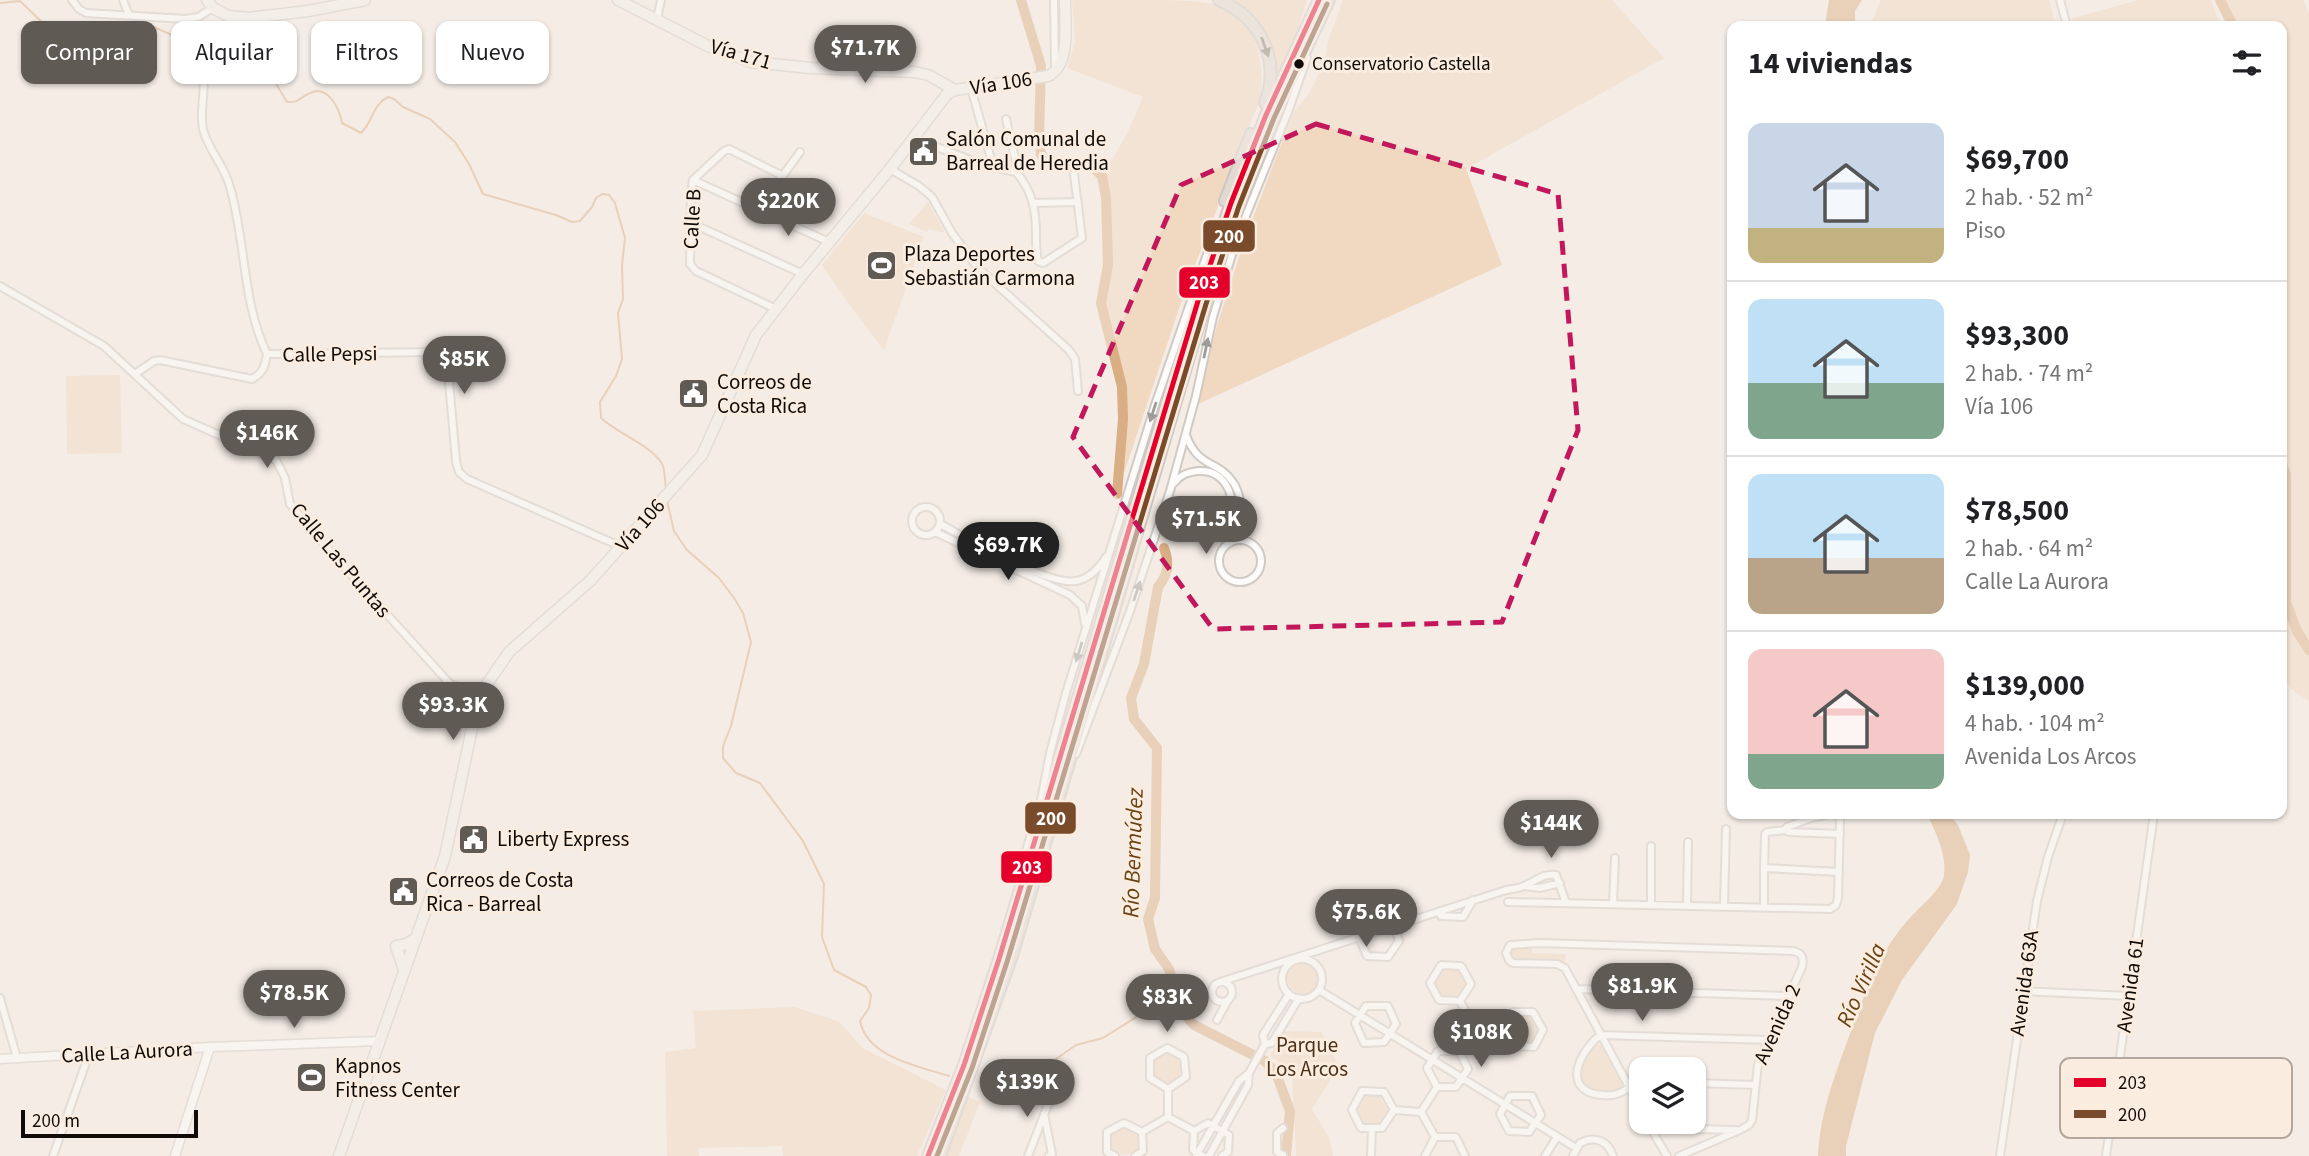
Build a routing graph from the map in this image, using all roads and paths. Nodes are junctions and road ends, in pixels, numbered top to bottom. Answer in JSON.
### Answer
{"nodes":[{"id":1,"x":72,"y":0,"type":"edge"},
{"id":2,"x":123,"y":0,"type":"edge"},
{"id":3,"x":365,"y":0,"type":"edge"},
{"id":4,"x":618,"y":0,"type":"edge"},
{"id":5,"x":661,"y":0,"type":"edge"},
{"id":6,"x":1054,"y":0,"type":"edge"},
{"id":7,"x":1065,"y":0,"type":"edge"},
{"id":8,"x":1219,"y":0,"type":"edge"},
{"id":9,"x":1319,"y":0,"type":"edge"},
{"id":10,"x":1331,"y":0,"type":"edge"},
{"id":11,"x":2060,"y":0,"type":"edge"},
{"id":12,"x":210,"y":4,"type":"edge"},
{"id":13,"x":129,"y":15,"type":"junction"},
{"id":14,"x":186,"y":19,"type":"junction"},
{"id":15,"x":657,"y":19,"type":"junction"},
{"id":16,"x":2066,"y":21,"type":"edge"},
{"id":17,"x":1318,"y":25,"type":"junction"},
{"id":18,"x":1055,"y":72,"type":"junction"},
{"id":19,"x":971,"y":88,"type":"junction"},
{"id":20,"x":955,"y":90,"type":"junction"},
{"id":21,"x":1006,"y":119,"type":"dead end"},
{"id":22,"x":914,"y":138,"type":"junction"},
{"id":23,"x":800,"y":152,"type":"dead end"},
{"id":24,"x":993,"y":166,"type":"junction"},
{"id":25,"x":890,"y":169,"type":"junction"},
{"id":26,"x":1016,"y":172,"type":"junction"},
{"id":27,"x":1074,"y":174,"type":"dead end"},
{"id":28,"x":783,"y":176,"type":"junction"},
{"id":29,"x":693,"y":180,"type":"junction"},
{"id":30,"x":1078,"y":202,"type":"junction"},
{"id":31,"x":1033,"y":203,"type":"junction"},
{"id":32,"x":758,"y":210,"type":"junction"},
{"id":33,"x":691,"y":223,"type":"junction"},
{"id":34,"x":1215,"y":231,"type":"junction"},
{"id":35,"x":829,"y":242,"type":"junction"},
{"id":36,"x":803,"y":274,"type":"junction"},
{"id":37,"x":0,"y":286,"type":"edge"},
{"id":38,"x":1198,"y":301,"type":"junction"},
{"id":39,"x":776,"y":309,"type":"junction"},
{"id":40,"x":267,"y":354,"type":"junction"},
{"id":41,"x":135,"y":374,"type":"junction"},
{"id":42,"x":1078,"y":391,"type":"dead end"},
{"id":43,"x":1186,"y":434,"type":"junction"},
{"id":44,"x":1170,"y":491,"type":"junction"},
{"id":45,"x":940,"y":524,"type":"junction"},
{"id":46,"x":935,"y":533,"type":"junction"},
{"id":47,"x":1240,"y":540,"type":"junction"},
{"id":48,"x":622,"y":547,"type":"junction"},
{"id":49,"x":1110,"y":550,"type":"junction"},
{"id":50,"x":1086,"y":630,"type":"junction"},
{"id":51,"x":482,"y":694,"type":"junction"},
{"id":52,"x":1060,"y":792,"type":"junction"},
{"id":53,"x":1808,"y":819,"type":"edge"},
{"id":54,"x":1840,"y":819,"type":"edge"},
{"id":55,"x":2061,"y":819,"type":"edge"},
{"id":56,"x":2153,"y":819,"type":"edge"},
{"id":57,"x":1726,"y":829,"type":"dead end"},
{"id":58,"x":1785,"y":830,"type":"junction"},
{"id":59,"x":1840,"y":834,"type":"junction"},
{"id":60,"x":1688,"y":842,"type":"dead end"},
{"id":61,"x":1651,"y":846,"type":"dead end"},
{"id":62,"x":1615,"y":858,"type":"dead end"},
{"id":63,"x":1764,"y":868,"type":"junction"},
{"id":64,"x":1839,"y":872,"type":"junction"},
{"id":65,"x":1560,"y":883,"type":"junction"},
{"id":66,"x":1524,"y":886,"type":"junction"},
{"id":67,"x":1473,"y":900,"type":"junction"},
{"id":68,"x":1508,"y":902,"type":"dead end"},
{"id":69,"x":1566,"y":903,"type":"junction"},
{"id":70,"x":1613,"y":903,"type":"junction"},
{"id":71,"x":1651,"y":904,"type":"junction"},
{"id":72,"x":1687,"y":905,"type":"junction"},
{"id":73,"x":1724,"y":905,"type":"junction"},
{"id":74,"x":1764,"y":906,"type":"junction"},
{"id":75,"x":1440,"y":911,"type":"junction"},
{"id":76,"x":1394,"y":926,"type":"junction"},
{"id":77,"x":1359,"y":937,"type":"junction"},
{"id":78,"x":416,"y":938,"type":"junction"},
{"id":79,"x":1323,"y":949,"type":"junction"},
{"id":80,"x":1313,"y":962,"type":"junction"},
{"id":81,"x":1270,"y":966,"type":"junction"},
{"id":82,"x":1285,"y":969,"type":"junction"},
{"id":83,"x":404,"y":971,"type":"junction"},
{"id":84,"x":1220,"y":982,"type":"junction"},
{"id":85,"x":1576,"y":989,"type":"junction"},
{"id":86,"x":1319,"y":990,"type":"junction"},
{"id":87,"x":2024,"y":991,"type":"junction"},
{"id":88,"x":1289,"y":994,"type":"junction"},
{"id":89,"x":1789,"y":996,"type":"junction"},
{"id":90,"x":2129,"y":996,"type":"junction"},
{"id":91,"x":0,"y":999,"type":"edge"},
{"id":92,"x":1299,"y":999,"type":"junction"},
{"id":93,"x":1228,"y":1000,"type":"junction"},
{"id":94,"x":1460,"y":1001,"type":"junction"},
{"id":95,"x":2,"y":1010,"type":"edge"},
{"id":96,"x":1360,"y":1015,"type":"junction"},
{"id":97,"x":980,"y":1018,"type":"junction"},
{"id":98,"x":1217,"y":1020,"type":"dead end"},
{"id":99,"x":1474,"y":1027,"type":"junction"},
{"id":100,"x":1502,"y":1028,"type":"junction"},
{"id":101,"x":1390,"y":1033,"type":"junction"},
{"id":102,"x":1600,"y":1035,"type":"junction"},
{"id":103,"x":380,"y":1041,"type":"junction"},
{"id":104,"x":1769,"y":1041,"type":"junction"},
{"id":105,"x":1264,"y":1045,"type":"junction"},
{"id":106,"x":210,"y":1047,"type":"junction"},
{"id":107,"x":1459,"y":1051,"type":"junction"},
{"id":108,"x":89,"y":1054,"type":"junction"},
{"id":109,"x":17,"y":1058,"type":"junction"},
{"id":110,"x":2120,"y":1058,"type":"edge"},
{"id":111,"x":0,"y":1059,"type":"edge"},
{"id":112,"x":1433,"y":1060,"type":"junction"},
{"id":113,"x":1250,"y":1072,"type":"junction"},
{"id":114,"x":1462,"y":1078,"type":"junction"},
{"id":115,"x":1706,"y":1083,"type":"edge"},
{"id":116,"x":1755,"y":1085,"type":"junction"},
{"id":117,"x":1437,"y":1087,"type":"junction"},
{"id":118,"x":1629,"y":1088,"type":"joint"},
{"id":119,"x":1168,"y":1089,"type":"junction"},
{"id":120,"x":1053,"y":1092,"type":"dead end"},
{"id":121,"x":1505,"y":1105,"type":"junction"},
{"id":122,"x":1394,"y":1110,"type":"junction"},
{"id":123,"x":1044,"y":1112,"type":"junction"},
{"id":124,"x":1421,"y":1112,"type":"junction"},
{"id":125,"x":1168,"y":1117,"type":"junction"},
{"id":126,"x":1535,"y":1123,"type":"junction"},
{"id":127,"x":1213,"y":1126,"type":"junction"},
{"id":128,"x":1283,"y":1128,"type":"dead end"},
{"id":129,"x":1372,"y":1128,"type":"junction"},
{"id":130,"x":1706,"y":1128,"type":"edge"},
{"id":131,"x":1740,"y":1130,"type":"junction"},
{"id":132,"x":1194,"y":1131,"type":"junction"},
{"id":133,"x":1222,"y":1131,"type":"junction"},
{"id":134,"x":1142,"y":1132,"type":"junction"},
{"id":135,"x":1654,"y":1134,"type":"edge"},
{"id":136,"x":1435,"y":1136,"type":"junction"},
{"id":137,"x":1557,"y":1136,"type":"junction"},
{"id":138,"x":2109,"y":1138,"type":"edge"},
{"id":139,"x":1576,"y":1148,"type":"junction"},
{"id":140,"x":1280,"y":1153,"type":"edge"},
{"id":141,"x":1225,"y":1154,"type":"edge"},
{"id":142,"x":1201,"y":1155,"type":"edge"},
{"id":143,"x":53,"y":1156,"type":"edge"},
{"id":144,"x":175,"y":1156,"type":"edge"},
{"id":145,"x":339,"y":1156,"type":"edge"},
{"id":146,"x":927,"y":1156,"type":"edge"},
{"id":147,"x":940,"y":1156,"type":"edge"},
{"id":148,"x":1028,"y":1156,"type":"edge"},
{"id":149,"x":1049,"y":1156,"type":"edge"},
{"id":150,"x":1115,"y":1156,"type":"edge"},
{"id":151,"x":1135,"y":1156,"type":"edge"},
{"id":152,"x":1236,"y":1156,"type":"edge"},
{"id":153,"x":1270,"y":1156,"type":"edge"},
{"id":154,"x":1371,"y":1156,"type":"edge"},
{"id":155,"x":1425,"y":1156,"type":"edge"},
{"id":156,"x":1465,"y":1156,"type":"edge"},
{"id":157,"x":1545,"y":1156,"type":"edge"},
{"id":158,"x":1573,"y":1156,"type":"edge"},
{"id":159,"x":1613,"y":1156,"type":"edge"},
{"id":160,"x":1667,"y":1156,"type":"edge"},
{"id":161,"x":1679,"y":1156,"type":"edge"},
{"id":162,"x":2000,"y":1156,"type":"edge"},
{"id":163,"x":2106,"y":1156,"type":"edge"}],
"edges":[{"from":1,"to":13,"type":"street"},
{"from":2,"to":13,"type":"street"},
{"from":3,"to":12,"type":"main road"},
{"from":4,"to":15,"type":"main road","name":"Vía 171"},
{"from":5,"to":15,"type":"street"},
{"from":6,"to":18,"type":"street"},
{"from":7,"to":18,"type":"main road","name":"Vía 106"},
{"from":8,"to":34,"type":"highway","one_way":true},
{"from":9,"to":38,"type":"highway"},
{"from":10,"to":17,"type":"highway"},
{"from":11,"to":16,"type":"street"},
{"from":12,"to":14,"type":"street"},
{"from":13,"to":14,"type":"street"},
{"from":14,"to":40,"type":"street","name":"Calle Pepsi"},
{"from":15,"to":20,"type":"main road","name":"Vía 171"},
{"from":43,"to":17,"type":"street","one_way":true},
{"from":17,"to":52,"type":"highway"},
{"from":18,"to":19,"type":"main road","name":"Vía 106"},
{"from":19,"to":20,"type":"main road","name":"Vía 106"},
{"from":19,"to":24,"type":"street"},
{"from":20,"to":22,"type":"main road","name":"Vía 106"},
{"from":21,"to":26,"type":"street"},
{"from":22,"to":24,"type":"street"},
{"from":22,"to":25,"type":"main road","name":"Vía 106"},
{"from":23,"to":28,"type":"street"},
{"from":24,"to":26,"type":"street"},
{"from":25,"to":35,"type":"main road","name":"Vía 106"},
{"from":25,"to":42,"type":"street"},
{"from":26,"to":31,"type":"street"},
{"from":27,"to":30,"type":"street"},
{"from":28,"to":29,"type":"street","name":"Calle B"},
{"from":28,"to":32,"type":"street"},
{"from":29,"to":32,"type":"street"},
{"from":29,"to":33,"type":"street","name":"Calle B"},
{"from":30,"to":31,"type":"street"},
{"from":30,"to":31,"type":"street"},
{"from":32,"to":35,"type":"street"},
{"from":33,"to":36,"type":"street"},
{"from":33,"to":39,"type":"street","name":"Calle B"},
{"from":34,"to":38,"type":"highway"},
{"from":34,"to":49,"type":"street","one_way":true},
{"from":35,"to":36,"type":"main road","name":"Vía 106"},
{"from":36,"to":39,"type":"main road","name":"Vía 106"},
{"from":37,"to":41,"type":"street","name":"Calle Las Puntas"},
{"from":38,"to":97,"type":"highway"},
{"from":39,"to":48,"type":"main road","name":"Vía 106"},
{"from":40,"to":41,"type":"street"},
{"from":40,"to":48,"type":"street","name":"Calle Pepsi"},
{"from":41,"to":51,"type":"street","name":"Calle Las Puntas"},
{"from":43,"to":44,"type":"street"},
{"from":43,"to":47,"type":"street"},
{"from":44,"to":47,"type":"street"},
{"from":52,"to":44,"type":"street","one_way":true},
{"from":45,"to":46,"type":"street"},
{"from":45,"to":46,"type":"street"},
{"from":45,"to":49,"type":"street"},
{"from":46,"to":50,"type":"street"},
{"from":47,"to":47,"type":"street"},
{"from":48,"to":51,"type":"main road","name":"Vía 106"},
{"from":49,"to":50,"type":"street"},
{"from":50,"to":97,"type":"street","one_way":true},
{"from":51,"to":78,"type":"main road","name":"Vía 106"},
{"from":52,"to":147,"type":"highway"},
{"from":53,"to":58,"type":"street"},
{"from":54,"to":59,"type":"street"},
{"from":55,"to":87,"type":"street","name":"Avenida 63A"},
{"from":56,"to":90,"type":"street","name":"Avenida 61"},
{"from":57,"to":73,"type":"street"},
{"from":58,"to":59,"type":"street"},
{"from":58,"to":63,"type":"street"},
{"from":59,"to":64,"type":"street"},
{"from":60,"to":72,"type":"street"},
{"from":61,"to":71,"type":"street"},
{"from":62,"to":70,"type":"street"},
{"from":63,"to":64,"type":"street"},
{"from":63,"to":74,"type":"street"},
{"from":64,"to":74,"type":"street"},
{"from":65,"to":66,"type":"street"},
{"from":65,"to":66,"type":"street"},
{"from":65,"to":69,"type":"street"},
{"from":66,"to":67,"type":"street"},
{"from":67,"to":75,"type":"street"},
{"from":67,"to":75,"type":"street"},
{"from":68,"to":69,"type":"street"},
{"from":69,"to":70,"type":"street"},
{"from":70,"to":71,"type":"street"},
{"from":71,"to":72,"type":"street"},
{"from":72,"to":73,"type":"street"},
{"from":73,"to":74,"type":"street"},
{"from":75,"to":76,"type":"street"},
{"from":76,"to":77,"type":"street"},
{"from":76,"to":77,"type":"street"},
{"from":77,"to":79,"type":"street"},
{"from":78,"to":83,"type":"main road","name":"Vía 106"},
{"from":78,"to":83,"type":"main road"},
{"from":79,"to":80,"type":"street"},
{"from":79,"to":81,"type":"street"},
{"from":80,"to":82,"type":"street"},
{"from":80,"to":86,"type":"street"},
{"from":81,"to":82,"type":"street"},
{"from":81,"to":84,"type":"street"},
{"from":82,"to":88,"type":"street"},
{"from":83,"to":103,"type":"main road","name":"Vía 106"},
{"from":84,"to":93,"type":"street"},
{"from":84,"to":93,"type":"street"},
{"from":85,"to":89,"type":"street"},
{"from":85,"to":89,"type":"street","name":"Avenida 2"},
{"from":85,"to":102,"type":"street"},
{"from":86,"to":92,"type":"street"},
{"from":86,"to":96,"type":"street"},
{"from":87,"to":90,"type":"street"},
{"from":87,"to":162,"type":"street","name":"Avenida 63A"},
{"from":88,"to":92,"type":"street"},
{"from":88,"to":105,"type":"street"},
{"from":89,"to":104,"type":"street","name":"Avenida 2"},
{"from":90,"to":110,"type":"street","name":"Avenida 61"},
{"from":91,"to":95,"type":"street"},
{"from":92,"to":105,"type":"street"},
{"from":93,"to":98,"type":"street"},
{"from":94,"to":94,"type":"street"},
{"from":94,"to":99,"type":"street"},
{"from":95,"to":109,"type":"street"},
{"from":96,"to":101,"type":"street"},
{"from":96,"to":101,"type":"street"},
{"from":96,"to":101,"type":"street"},
{"from":97,"to":146,"type":"highway"},
{"from":99,"to":100,"type":"street"},
{"from":99,"to":107,"type":"street"},
{"from":100,"to":100,"type":"street"},
{"from":101,"to":112,"type":"street"},
{"from":102,"to":104,"type":"street"},
{"from":102,"to":118,"type":"street"},
{"from":102,"to":118,"type":"street"},
{"from":103,"to":106,"type":"street","name":"Calle La Aurora"},
{"from":103,"to":145,"type":"main road","name":"Vía 106"},
{"from":104,"to":116,"type":"street","name":"Avenida 2"},
{"from":105,"to":113,"type":"street"},
{"from":106,"to":108,"type":"street","name":"Calle La Aurora"},
{"from":106,"to":144,"type":"street"},
{"from":107,"to":112,"type":"street"},
{"from":107,"to":114,"type":"street"},
{"from":108,"to":109,"type":"street","name":"Calle La Aurora"},
{"from":108,"to":143,"type":"street"},
{"from":109,"to":111,"type":"street","name":"Calle La Aurora"},
{"from":112,"to":114,"type":"street"},
{"from":112,"to":117,"type":"street"},
{"from":113,"to":127,"type":"street"},
{"from":113,"to":133,"type":"street"},
{"from":114,"to":117,"type":"street"},
{"from":114,"to":121,"type":"street"},
{"from":115,"to":116,"type":"street"},
{"from":116,"to":131,"type":"street","name":"Avenida 2"},
{"from":117,"to":124,"type":"street"},
{"from":119,"to":119,"type":"street"},
{"from":119,"to":125,"type":"street"},
{"from":120,"to":123,"type":"street"},
{"from":121,"to":126,"type":"street"},
{"from":121,"to":126,"type":"street"},
{"from":121,"to":126,"type":"street"},
{"from":122,"to":124,"type":"street"},
{"from":122,"to":129,"type":"street"},
{"from":122,"to":129,"type":"street"},
{"from":123,"to":148,"type":"street"},
{"from":123,"to":149,"type":"street"},
{"from":124,"to":136,"type":"street"},
{"from":125,"to":132,"type":"street"},
{"from":125,"to":134,"type":"street"},
{"from":126,"to":137,"type":"street"},
{"from":127,"to":132,"type":"street"},
{"from":127,"to":133,"type":"street"},
{"from":127,"to":142,"type":"street"},
{"from":128,"to":140,"type":"street"},
{"from":129,"to":154,"type":"street"},
{"from":130,"to":131,"type":"street"},
{"from":131,"to":161,"type":"street"},
{"from":132,"to":142,"type":"street"},
{"from":133,"to":141,"type":"street"},
{"from":133,"to":142,"type":"street"},
{"from":134,"to":150,"type":"street"},
{"from":134,"to":151,"type":"street"},
{"from":135,"to":160,"type":"street"},
{"from":136,"to":155,"type":"street"},
{"from":136,"to":156,"type":"street"},
{"from":137,"to":139,"type":"street"},
{"from":137,"to":157,"type":"street"},
{"from":138,"to":163,"type":"street","name":"Avenida 61"},
{"from":139,"to":158,"type":"street"},
{"from":139,"to":159,"type":"street"},
{"from":140,"to":153,"type":"street"},
{"from":141,"to":152,"type":"street"}]}
